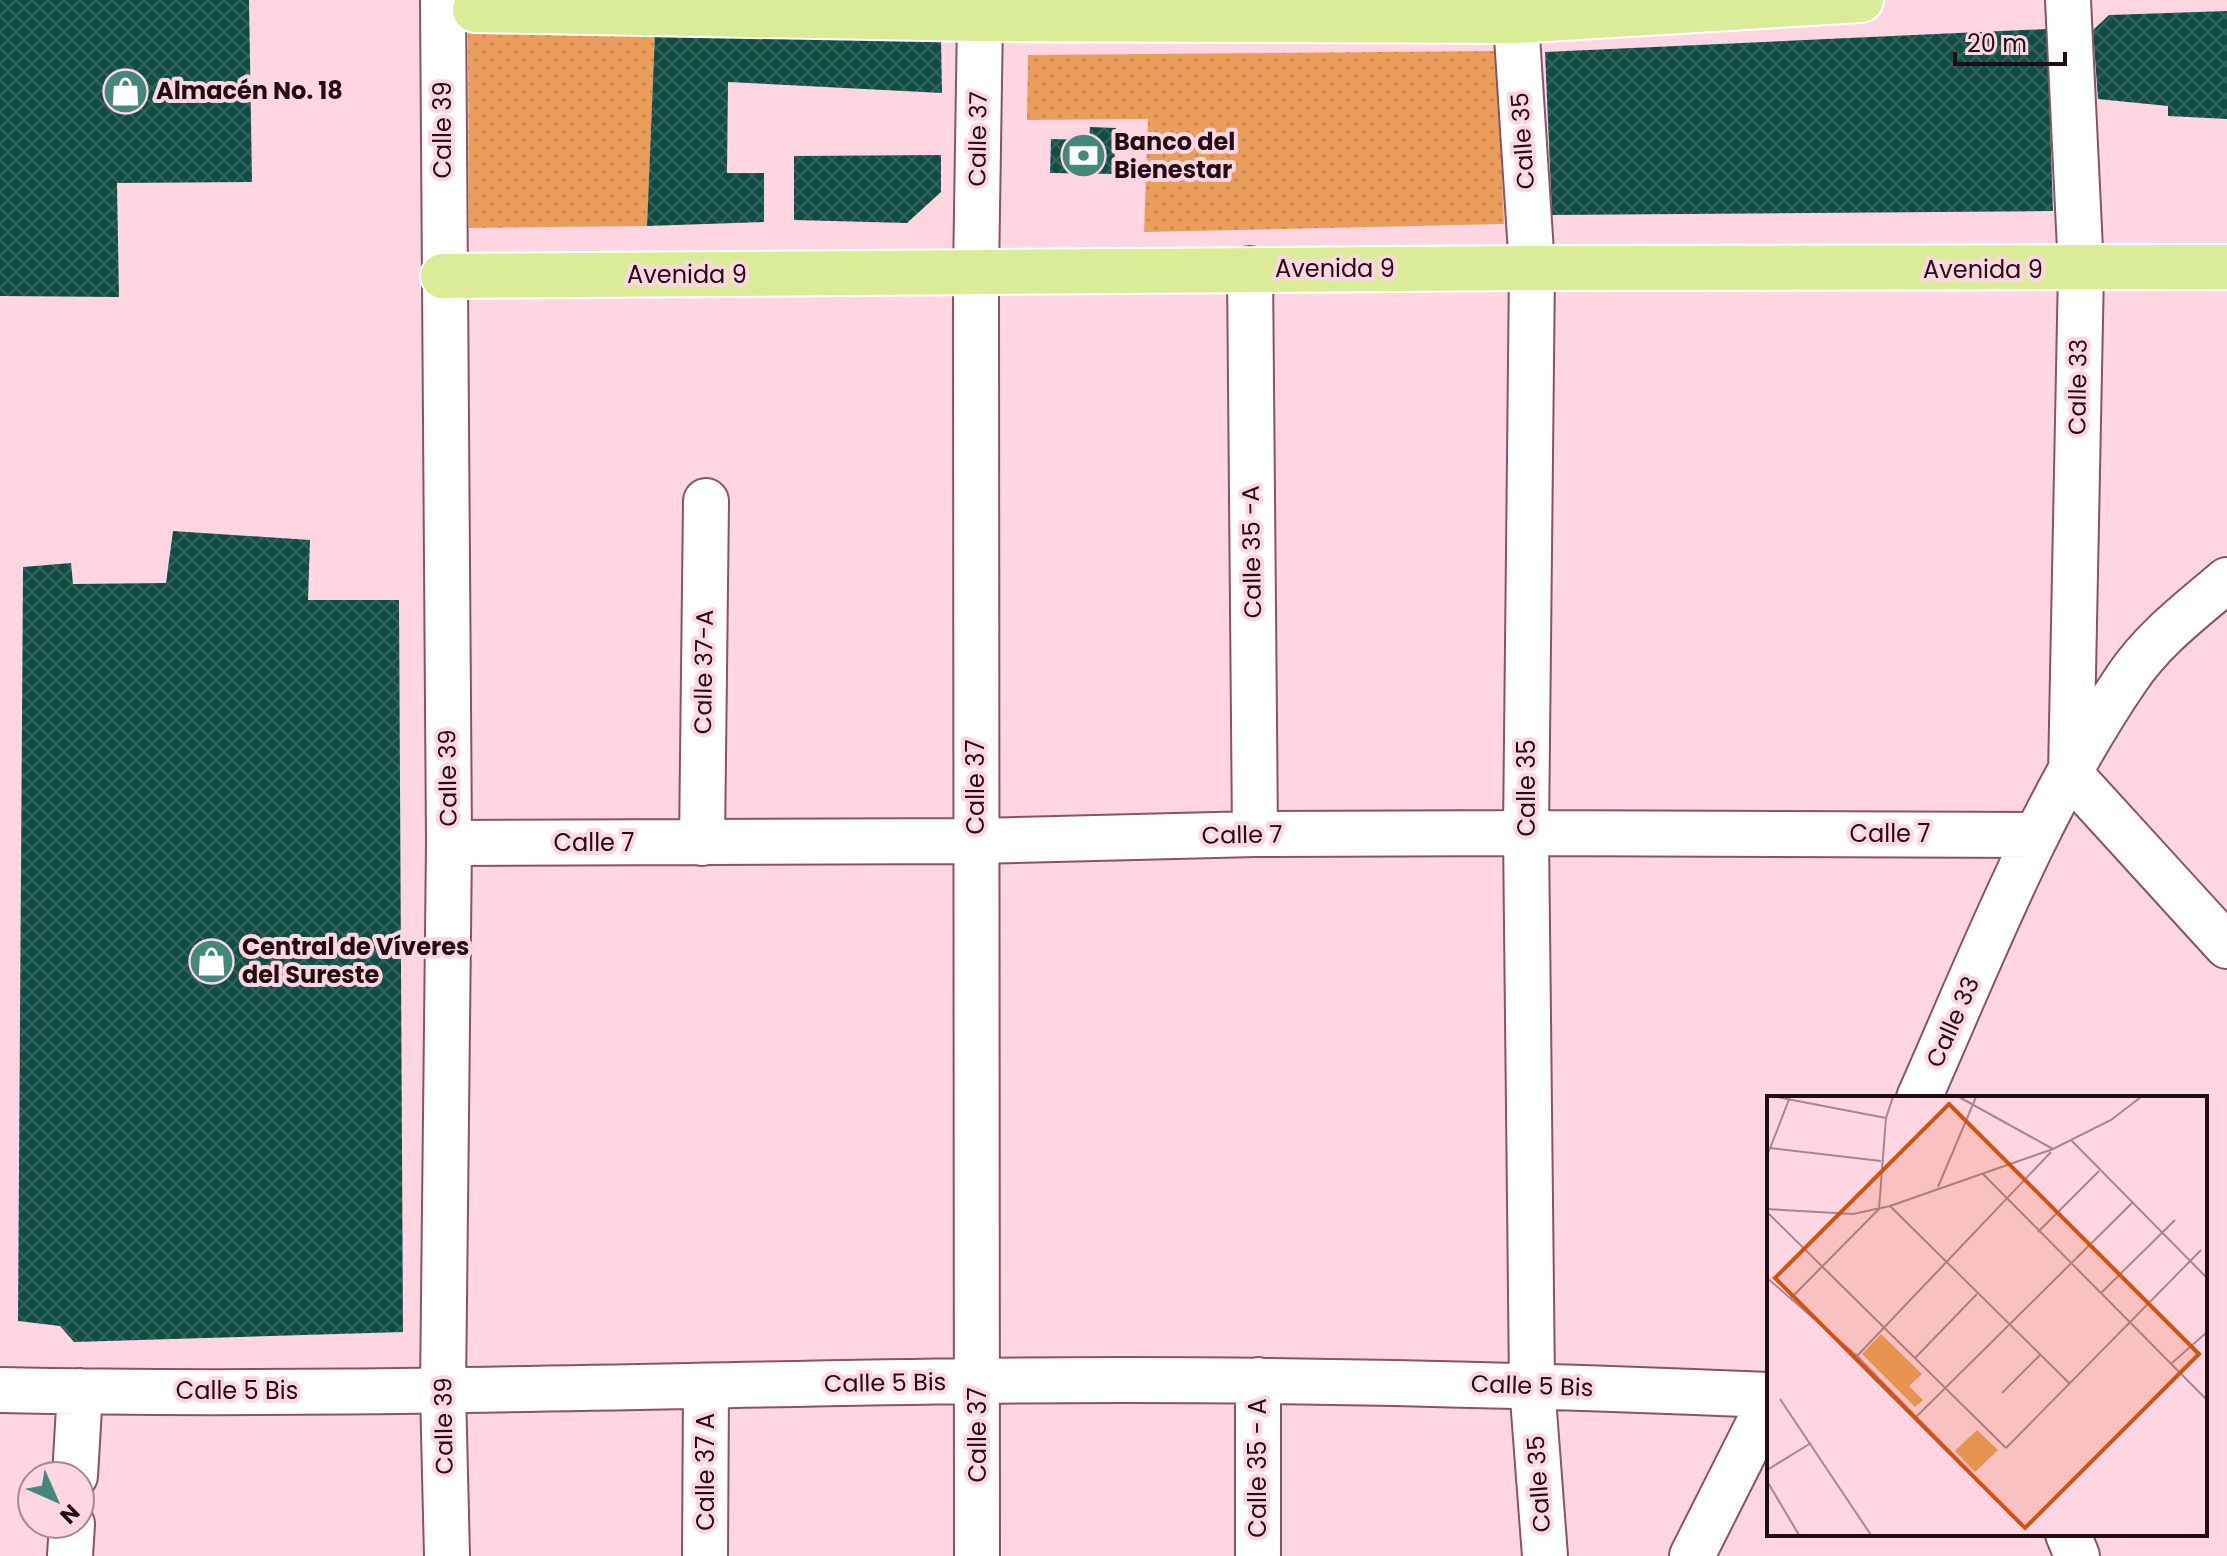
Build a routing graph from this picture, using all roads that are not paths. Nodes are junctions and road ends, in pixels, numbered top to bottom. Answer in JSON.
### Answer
{"nodes":[{"id":1,"x":1861,"y":0,"type":"edge"},
{"id":2,"x":2068,"y":0,"type":"edge"},
{"id":3,"x":459,"y":5,"type":"edge"},
{"id":4,"x":980,"y":19,"type":"junction"},
{"id":5,"x":1516,"y":21,"type":"junction"},
{"id":6,"x":2227,"y":267,"type":"edge"},
{"id":7,"x":1532,"y":268,"type":"junction"},
{"id":8,"x":1250,"y":269,"type":"junction"},
{"id":9,"x":2081,"y":270,"type":"junction"},
{"id":10,"x":976,"y":274,"type":"junction"},
{"id":11,"x":443,"y":276,"type":"junction"},
{"id":12,"x":706,"y":501,"type":"dead end"},
{"id":13,"x":2227,"y":580,"type":"edge"},
{"id":14,"x":2071,"y":775,"type":"junction"},
{"id":15,"x":1526,"y":833,"type":"junction"},
{"id":16,"x":1255,"y":834,"type":"junction"},
{"id":17,"x":2035,"y":835,"type":"junction"},
{"id":18,"x":976,"y":841,"type":"junction"},
{"id":19,"x":449,"y":843,"type":"junction"},
{"id":20,"x":702,"y":843,"type":"junction"},
{"id":21,"x":2227,"y":946,"type":"edge"},
{"id":22,"x":1920,"y":1096,"type":"edge"},
{"id":23,"x":1258,"y":1380,"type":"junction"},
{"id":24,"x":978,"y":1381,"type":"junction"},
{"id":25,"x":1532,"y":1385,"type":"junction"},
{"id":26,"x":706,"y":1387,"type":"junction"},
{"id":27,"x":0,"y":1390,"type":"edge"},
{"id":28,"x":80,"y":1391,"type":"junction"},
{"id":29,"x":443,"y":1391,"type":"junction"},
{"id":30,"x":1767,"y":1395,"type":"edge"},
{"id":31,"x":1767,"y":1407,"type":"edge"},
{"id":32,"x":76,"y":1460,"type":"edge"},
{"id":33,"x":2069,"y":1536,"type":"edge"},
{"id":34,"x":447,"y":1556,"type":"edge"},
{"id":35,"x":705,"y":1556,"type":"edge"},
{"id":36,"x":977,"y":1556,"type":"edge"},
{"id":37,"x":1258,"y":1556,"type":"edge"},
{"id":38,"x":1545,"y":1556,"type":"edge"},
{"id":39,"x":1692,"y":1556,"type":"edge"},
{"id":40,"x":2077,"y":1556,"type":"edge"}],
"edges":[{"from":1,"to":5,"type":"main road"},
{"from":2,"to":9,"type":"street","name":"Calle 33"},
{"from":3,"to":4,"type":"main road"},
{"from":3,"to":11,"type":"street","name":"Calle 39"},
{"from":4,"to":5,"type":"main road"},
{"from":4,"to":10,"type":"street","name":"Calle 37"},
{"from":5,"to":7,"type":"street","name":"Calle 35"},
{"from":6,"to":9,"type":"main road","name":"Avenida 9"},
{"from":7,"to":8,"type":"main road","name":"Avenida 9"},
{"from":7,"to":9,"type":"main road","name":"Avenida 9"},
{"from":7,"to":15,"type":"street","name":"Calle 35"},
{"from":8,"to":10,"type":"main road","name":"Avenida 9"},
{"from":8,"to":16,"type":"street","name":"Calle 35 -A"},
{"from":9,"to":14,"type":"street","name":"Calle 33"},
{"from":10,"to":11,"type":"main road","name":"Avenida 9"},
{"from":10,"to":18,"type":"street","name":"Calle 37"},
{"from":11,"to":19,"type":"street","name":"Calle 39"},
{"from":12,"to":20,"type":"street","name":"Calle 37-A"},
{"from":13,"to":14,"type":"street"},
{"from":14,"to":17,"type":"street","name":"Calle 33"},
{"from":14,"to":21,"type":"street"},
{"from":15,"to":16,"type":"street","name":"Calle 7"},
{"from":15,"to":17,"type":"street","name":"Calle 7"},
{"from":15,"to":25,"type":"street","name":"Calle 35"},
{"from":16,"to":18,"type":"street","name":"Calle 7"},
{"from":17,"to":22,"type":"street","name":"Calle 33"},
{"from":18,"to":20,"type":"street","name":"Calle 7"},
{"from":18,"to":24,"type":"street","name":"Calle 37"},
{"from":19,"to":20,"type":"street","name":"Calle 7"},
{"from":19,"to":29,"type":"street","name":"Calle 39"},
{"from":23,"to":24,"type":"street","name":"Calle 5 Bis"},
{"from":23,"to":25,"type":"street","name":"Calle 5 Bis"},
{"from":23,"to":37,"type":"street","name":"Calle 35 - A"},
{"from":24,"to":26,"type":"street","name":"Calle 5 Bis"},
{"from":24,"to":36,"type":"street","name":"Calle 37"},
{"from":25,"to":30,"type":"street","name":"Calle 5 Bis"},
{"from":25,"to":38,"type":"street","name":"Calle 35"},
{"from":26,"to":29,"type":"street","name":"Calle 5 Bis"},
{"from":26,"to":35,"type":"street","name":"Calle 37 A"},
{"from":27,"to":28,"type":"street","name":"Calle 5 Bis"},
{"from":28,"to":29,"type":"street","name":"Calle 5 Bis"},
{"from":28,"to":32,"type":"street"},
{"from":29,"to":34,"type":"street","name":"Calle 39"},
{"from":31,"to":39,"type":"street"},
{"from":33,"to":40,"type":"street"}]}
